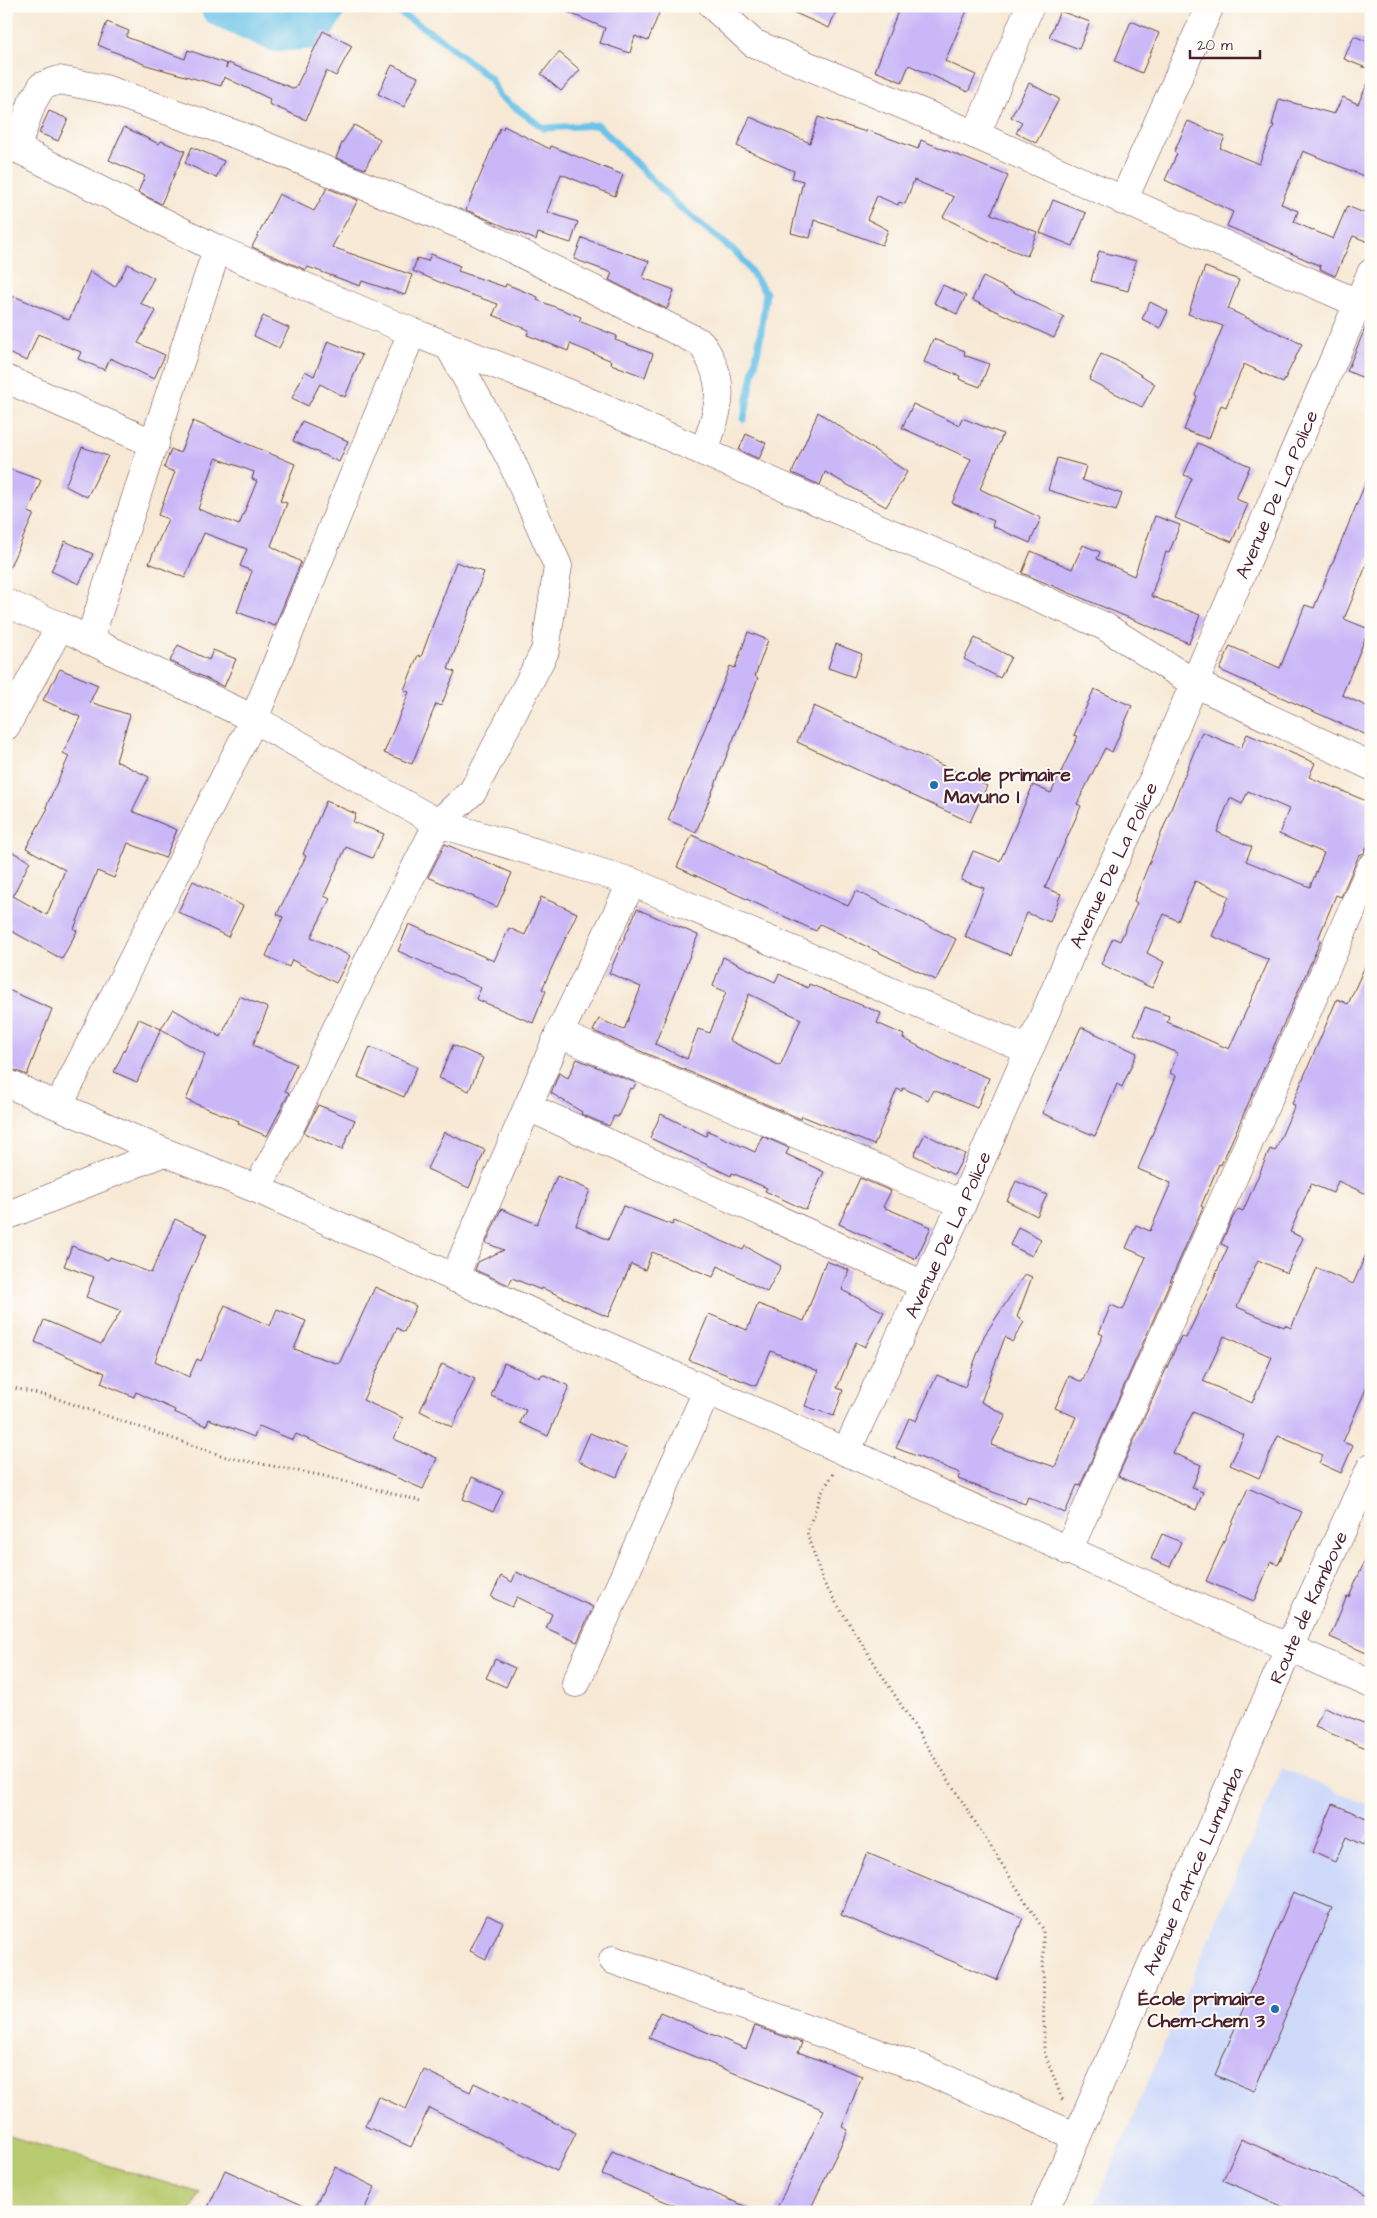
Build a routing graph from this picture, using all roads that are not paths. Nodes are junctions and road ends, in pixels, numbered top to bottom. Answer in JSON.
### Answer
{"nodes":[{"id":1,"x":713,"y":6,"type":"edge"},
{"id":2,"x":1030,"y":6,"type":"edge"},
{"id":3,"x":1210,"y":6,"type":"edge"},
{"id":4,"x":976,"y":135,"type":"junction"},
{"id":5,"x":11,"y":146,"type":"edge"},
{"id":6,"x":1123,"y":202,"type":"junction"},
{"id":7,"x":217,"y":248,"type":"junction"},
{"id":8,"x":1371,"y":273,"type":"edge"},
{"id":9,"x":1364,"y":306,"type":"edge"},
{"id":10,"x":412,"y":332,"type":"junction"},
{"id":11,"x":450,"y":348,"type":"junction"},
{"id":12,"x":6,"y":379,"type":"edge"},
{"id":13,"x":155,"y":444,"type":"junction"},
{"id":14,"x":704,"y":451,"type":"junction"},
{"id":15,"x":6,"y":603,"type":"edge"},
{"id":16,"x":60,"y":626,"type":"junction"},
{"id":17,"x":89,"y":641,"type":"junction"},
{"id":18,"x":1194,"y":683,"type":"junction"},
{"id":19,"x":254,"y":719,"type":"junction"},
{"id":20,"x":6,"y":726,"type":"edge"},
{"id":21,"x":1371,"y":766,"type":"edge"},
{"id":22,"x":438,"y":823,"type":"junction"},
{"id":23,"x":1371,"y":867,"type":"edge"},
{"id":24,"x":632,"y":882,"type":"junction"},
{"id":25,"x":559,"y":1034,"type":"junction"},
{"id":26,"x":1029,"y":1050,"type":"junction"},
{"id":27,"x":6,"y":1082,"type":"edge"},
{"id":28,"x":59,"y":1105,"type":"junction"},
{"id":29,"x":528,"y":1107,"type":"junction"},
{"id":30,"x":164,"y":1152,"type":"junction"},
{"id":31,"x":257,"y":1188,"type":"junction"},
{"id":32,"x":962,"y":1204,"type":"junction"},
{"id":33,"x":6,"y":1216,"type":"edge"},
{"id":34,"x":454,"y":1278,"type":"junction"},
{"id":35,"x":924,"y":1286,"type":"junction"},
{"id":36,"x":707,"y":1391,"type":"junction"},
{"id":37,"x":846,"y":1452,"type":"junction"},
{"id":38,"x":1371,"y":1466,"type":"edge"},
{"id":39,"x":1068,"y":1551,"type":"junction"},
{"id":40,"x":1289,"y":1648,"type":"junction"},
{"id":41,"x":576,"y":1683,"type":"dead end"},
{"id":42,"x":1371,"y":1684,"type":"edge"},
{"id":43,"x":1269,"y":1694,"type":"joint"},
{"id":44,"x":613,"y":1960,"type":"dead end"},
{"id":45,"x":1075,"y":2136,"type":"junction"},
{"id":46,"x":1044,"y":2212,"type":"edge"}],
"edges":[{"from":1,"to":4,"type":"street"},
{"from":2,"to":4,"type":"street"},
{"from":3,"to":6,"type":"street"},
{"from":4,"to":6,"type":"street"},
{"from":5,"to":7,"type":"street"},
{"from":5,"to":14,"type":"street"},
{"from":6,"to":9,"type":"street"},
{"from":7,"to":10,"type":"street"},
{"from":7,"to":13,"type":"street"},
{"from":8,"to":9,"type":"street","name":"Avenue De La Police"},
{"from":9,"to":18,"type":"street","name":"Avenue De La Police"},
{"from":10,"to":11,"type":"street"},
{"from":10,"to":19,"type":"street"},
{"from":11,"to":14,"type":"street"},
{"from":11,"to":22,"type":"street"},
{"from":12,"to":13,"type":"street"},
{"from":13,"to":17,"type":"street"},
{"from":14,"to":18,"type":"street"},
{"from":15,"to":16,"type":"street"},
{"from":16,"to":17,"type":"street"},
{"from":16,"to":20,"type":"street"},
{"from":17,"to":19,"type":"street"},
{"from":18,"to":21,"type":"street"},
{"from":18,"to":26,"type":"street","name":"Avenue De La Police"},
{"from":19,"to":22,"type":"street"},
{"from":19,"to":28,"type":"street"},
{"from":22,"to":24,"type":"street"},
{"from":22,"to":31,"type":"street"},
{"from":23,"to":39,"type":"street"},
{"from":24,"to":25,"type":"street"},
{"from":24,"to":26,"type":"street"},
{"from":25,"to":29,"type":"street"},
{"from":25,"to":32,"type":"street"},
{"from":26,"to":32,"type":"street","name":"Avenue De La Police"},
{"from":27,"to":28,"type":"street"},
{"from":28,"to":30,"type":"street"},
{"from":29,"to":34,"type":"street"},
{"from":29,"to":35,"type":"street"},
{"from":30,"to":31,"type":"street"},
{"from":30,"to":33,"type":"street"},
{"from":31,"to":34,"type":"street"},
{"from":32,"to":35,"type":"street","name":"Avenue De La Police"},
{"from":34,"to":36,"type":"street"},
{"from":35,"to":37,"type":"street","name":"Avenue De La Police"},
{"from":36,"to":37,"type":"street"},
{"from":36,"to":41,"type":"street"},
{"from":37,"to":39,"type":"street"},
{"from":38,"to":40,"type":"street","name":"Route de Kambove"},
{"from":39,"to":40,"type":"street"},
{"from":40,"to":42,"type":"street"},
{"from":40,"to":43,"type":"street","name":"Route de Kambove"},
{"from":43,"to":45,"type":"street","name":"Avenue Patrice Lumumba"},
{"from":44,"to":45,"type":"street"},
{"from":45,"to":46,"type":"street","name":"Avenue Patrice Lumumba"}]}
